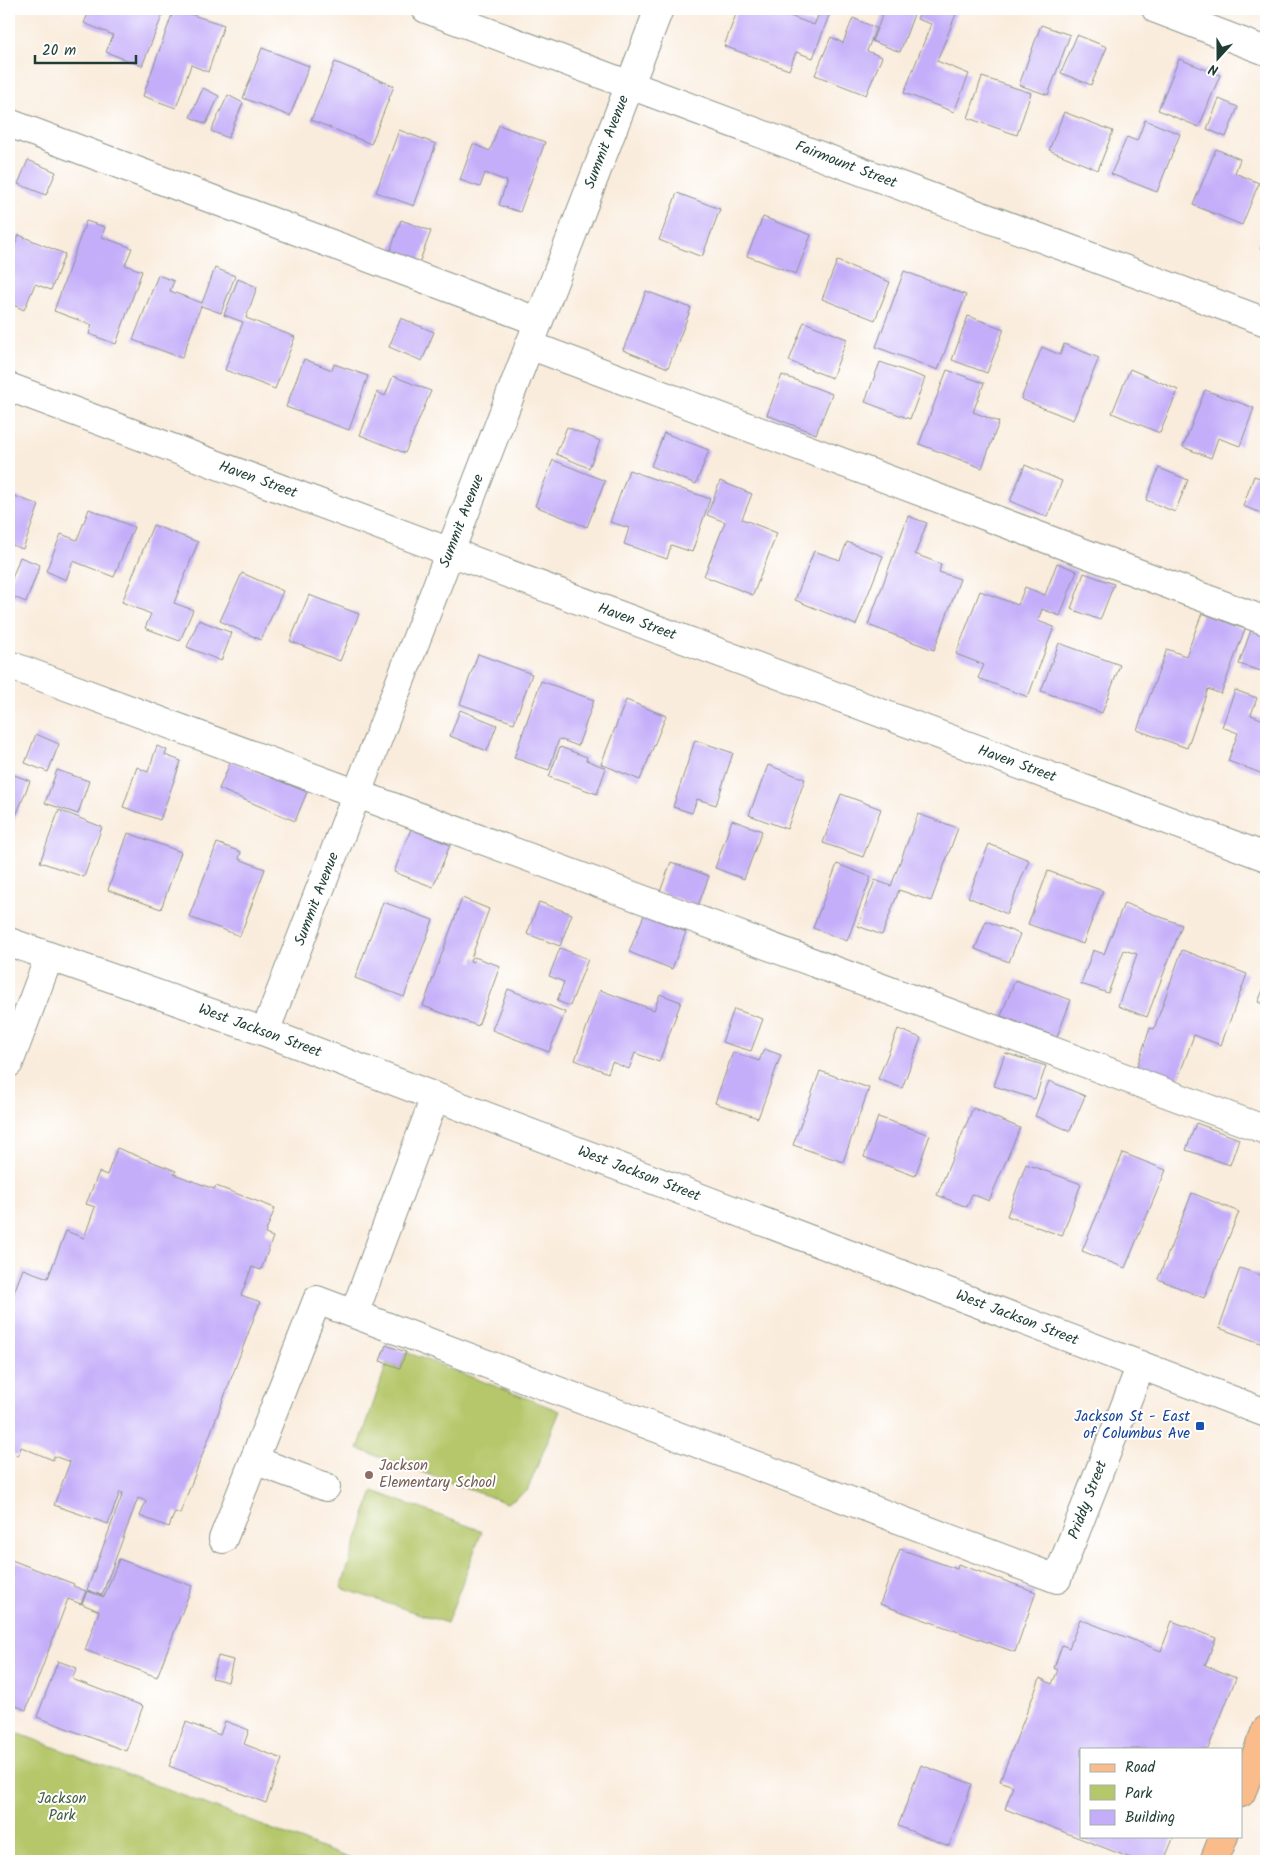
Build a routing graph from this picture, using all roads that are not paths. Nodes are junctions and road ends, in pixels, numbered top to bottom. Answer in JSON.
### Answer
{"nodes":[{"id":1,"x":426,"y":9,"type":"edge"},
{"id":2,"x":659,"y":9,"type":"edge"},
{"id":3,"x":1156,"y":9,"type":"edge"},
{"id":4,"x":1266,"y":51,"type":"edge"},
{"id":5,"x":630,"y":84,"type":"junction"},
{"id":6,"x":9,"y":123,"type":"edge"},
{"id":7,"x":1266,"y":322,"type":"edge"},
{"id":8,"x":533,"y":333,"type":"junction"},
{"id":9,"x":9,"y":387,"type":"edge"},
{"id":10,"x":450,"y":552,"type":"junction"},
{"id":11,"x":1266,"y":621,"type":"edge"},
{"id":12,"x":9,"y":665,"type":"edge"},
{"id":13,"x":357,"y":795,"type":"junction"},
{"id":14,"x":1266,"y":856,"type":"edge"},
{"id":15,"x":9,"y":942,"type":"edge"},
{"id":16,"x":49,"y":957,"type":"junction"},
{"id":17,"x":265,"y":1032,"type":"junction"},
{"id":18,"x":9,"y":1063,"type":"edge"},
{"id":19,"x":435,"y":1097,"type":"junction"},
{"id":20,"x":1266,"y":1130,"type":"edge"},
{"id":21,"x":354,"y":1314,"type":"junction"},
{"id":22,"x":1141,"y":1365,"type":"junction"},
{"id":23,"x":1266,"y":1413,"type":"edge"},
{"id":24,"x":254,"y":1460,"type":"junction"},
{"id":25,"x":326,"y":1487,"type":"dead end"},
{"id":26,"x":223,"y":1539,"type":"dead end"},
{"id":27,"x":1266,"y":1730,"type":"edge"},
{"id":28,"x":1242,"y":1790,"type":"edge"},
{"id":29,"x":1223,"y":1838,"type":"edge"},
{"id":30,"x":1214,"y":1861,"type":"edge"}],
"edges":[{"from":1,"to":5,"type":"street","name":"Fairmount Street"},
{"from":2,"to":5,"type":"street","name":"Summit Avenue"},
{"from":3,"to":4,"type":"street"},
{"from":5,"to":7,"type":"street","name":"Fairmount Street"},
{"from":5,"to":8,"type":"street","name":"Summit Avenue"},
{"from":6,"to":8,"type":"street"},
{"from":8,"to":10,"type":"street","name":"Summit Avenue"},
{"from":8,"to":11,"type":"street"},
{"from":9,"to":10,"type":"street","name":"Haven Street"},
{"from":10,"to":13,"type":"street","name":"Summit Avenue"},
{"from":10,"to":14,"type":"street","name":"Haven Street"},
{"from":12,"to":13,"type":"street"},
{"from":13,"to":17,"type":"street","name":"Summit Avenue"},
{"from":13,"to":20,"type":"street"},
{"from":15,"to":16,"type":"street","name":"West Jackson Street"},
{"from":16,"to":17,"type":"street","name":"West Jackson Street"},
{"from":16,"to":18,"type":"street"},
{"from":17,"to":19,"type":"street","name":"West Jackson Street"},
{"from":19,"to":21,"type":"street"},
{"from":19,"to":22,"type":"street","name":"West Jackson Street"},
{"from":21,"to":22,"type":"street","name":"Priddy Street"},
{"from":21,"to":24,"type":"street"},
{"from":22,"to":23,"type":"street","name":"West Jackson Street"},
{"from":24,"to":25,"type":"street"},
{"from":24,"to":26,"type":"street"},
{"from":27,"to":28,"type":"main road"},
{"from":29,"to":30,"type":"main road"}]}
